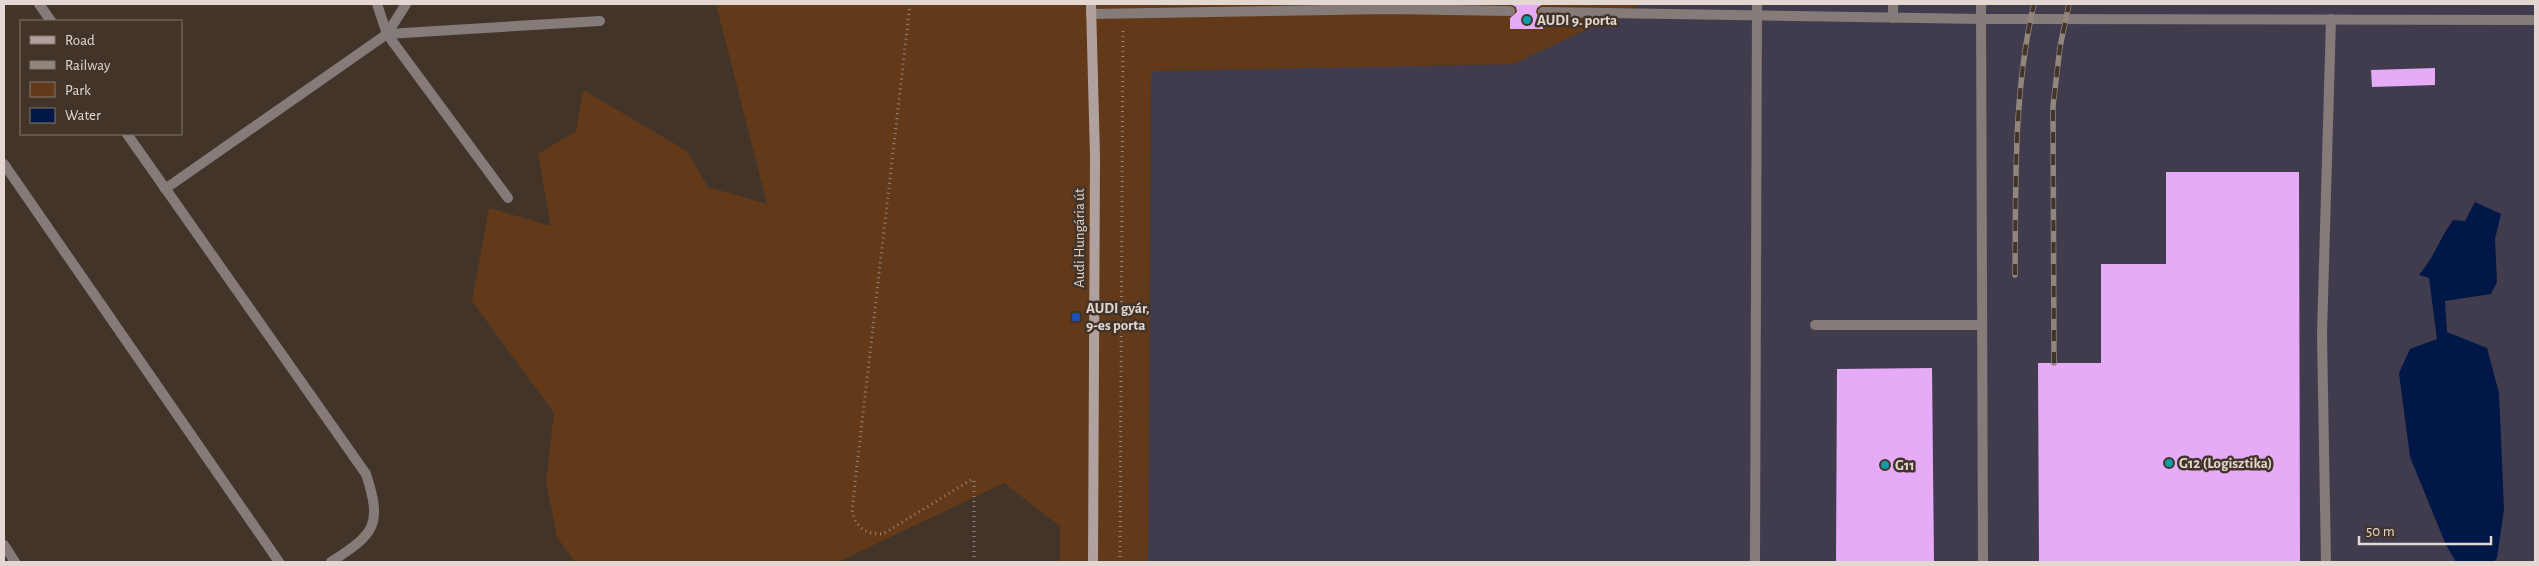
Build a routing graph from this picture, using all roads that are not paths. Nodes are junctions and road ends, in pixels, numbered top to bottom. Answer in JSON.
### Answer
{"nodes":[{"id":1,"x":39,"y":4,"type":"edge"},
{"id":2,"x":377,"y":4,"type":"edge"},
{"id":3,"x":406,"y":4,"type":"edge"},
{"id":4,"x":1893,"y":4,"type":"edge"},
{"id":5,"x":1981,"y":4,"type":"edge"},
{"id":6,"x":1091,"y":9,"type":"edge"},
{"id":7,"x":1757,"y":9,"type":"edge"},
{"id":8,"x":1510,"y":11,"type":"dead end"},
{"id":9,"x":1543,"y":12,"type":"dead end"},
{"id":10,"x":1893,"y":18,"type":"junction"},
{"id":11,"x":1980,"y":19,"type":"junction"},
{"id":12,"x":2331,"y":19,"type":"junction"},
{"id":13,"x":50,"y":20,"type":"edge"},
{"id":14,"x":2535,"y":20,"type":"edge"},
{"id":15,"x":600,"y":21,"type":"dead end"},
{"id":16,"x":387,"y":34,"type":"junction"},
{"id":17,"x":128,"y":135,"type":"edge"},
{"id":18,"x":4,"y":164,"type":"edge"},
{"id":19,"x":165,"y":189,"type":"junction"},
{"id":20,"x":508,"y":198,"type":"dead end"},
{"id":21,"x":1815,"y":325,"type":"dead end"},
{"id":22,"x":1982,"y":325,"type":"junction"},
{"id":23,"x":4,"y":545,"type":"edge"},
{"id":24,"x":15,"y":562,"type":"edge"},
{"id":25,"x":278,"y":562,"type":"edge"},
{"id":26,"x":331,"y":562,"type":"edge"},
{"id":27,"x":1094,"y":562,"type":"edge"},
{"id":28,"x":1755,"y":562,"type":"edge"},
{"id":29,"x":1983,"y":562,"type":"edge"},
{"id":30,"x":2326,"y":562,"type":"edge"}],
"edges":[{"from":1,"to":13,"type":"lane"},
{"from":2,"to":16,"type":"lane"},
{"from":3,"to":16,"type":"lane"},
{"from":4,"to":10,"type":"lane"},
{"from":5,"to":11,"type":"lane"},
{"from":6,"to":8,"type":"lane"},
{"from":6,"to":27,"type":"street","name":"Audi Hungária út"},
{"from":7,"to":9,"type":"lane"},
{"from":7,"to":10,"type":"lane"},
{"from":7,"to":28,"type":"lane"},
{"from":10,"to":11,"type":"lane"},
{"from":11,"to":12,"type":"lane"},
{"from":11,"to":22,"type":"lane"},
{"from":12,"to":14,"type":"lane"},
{"from":12,"to":30,"type":"lane"},
{"from":15,"to":16,"type":"lane"},
{"from":16,"to":19,"type":"lane"},
{"from":16,"to":20,"type":"lane"},
{"from":17,"to":19,"type":"lane"},
{"from":18,"to":25,"type":"lane"},
{"from":19,"to":26,"type":"lane"},
{"from":21,"to":22,"type":"lane"},
{"from":22,"to":29,"type":"lane"},
{"from":23,"to":24,"type":"lane"}]}
